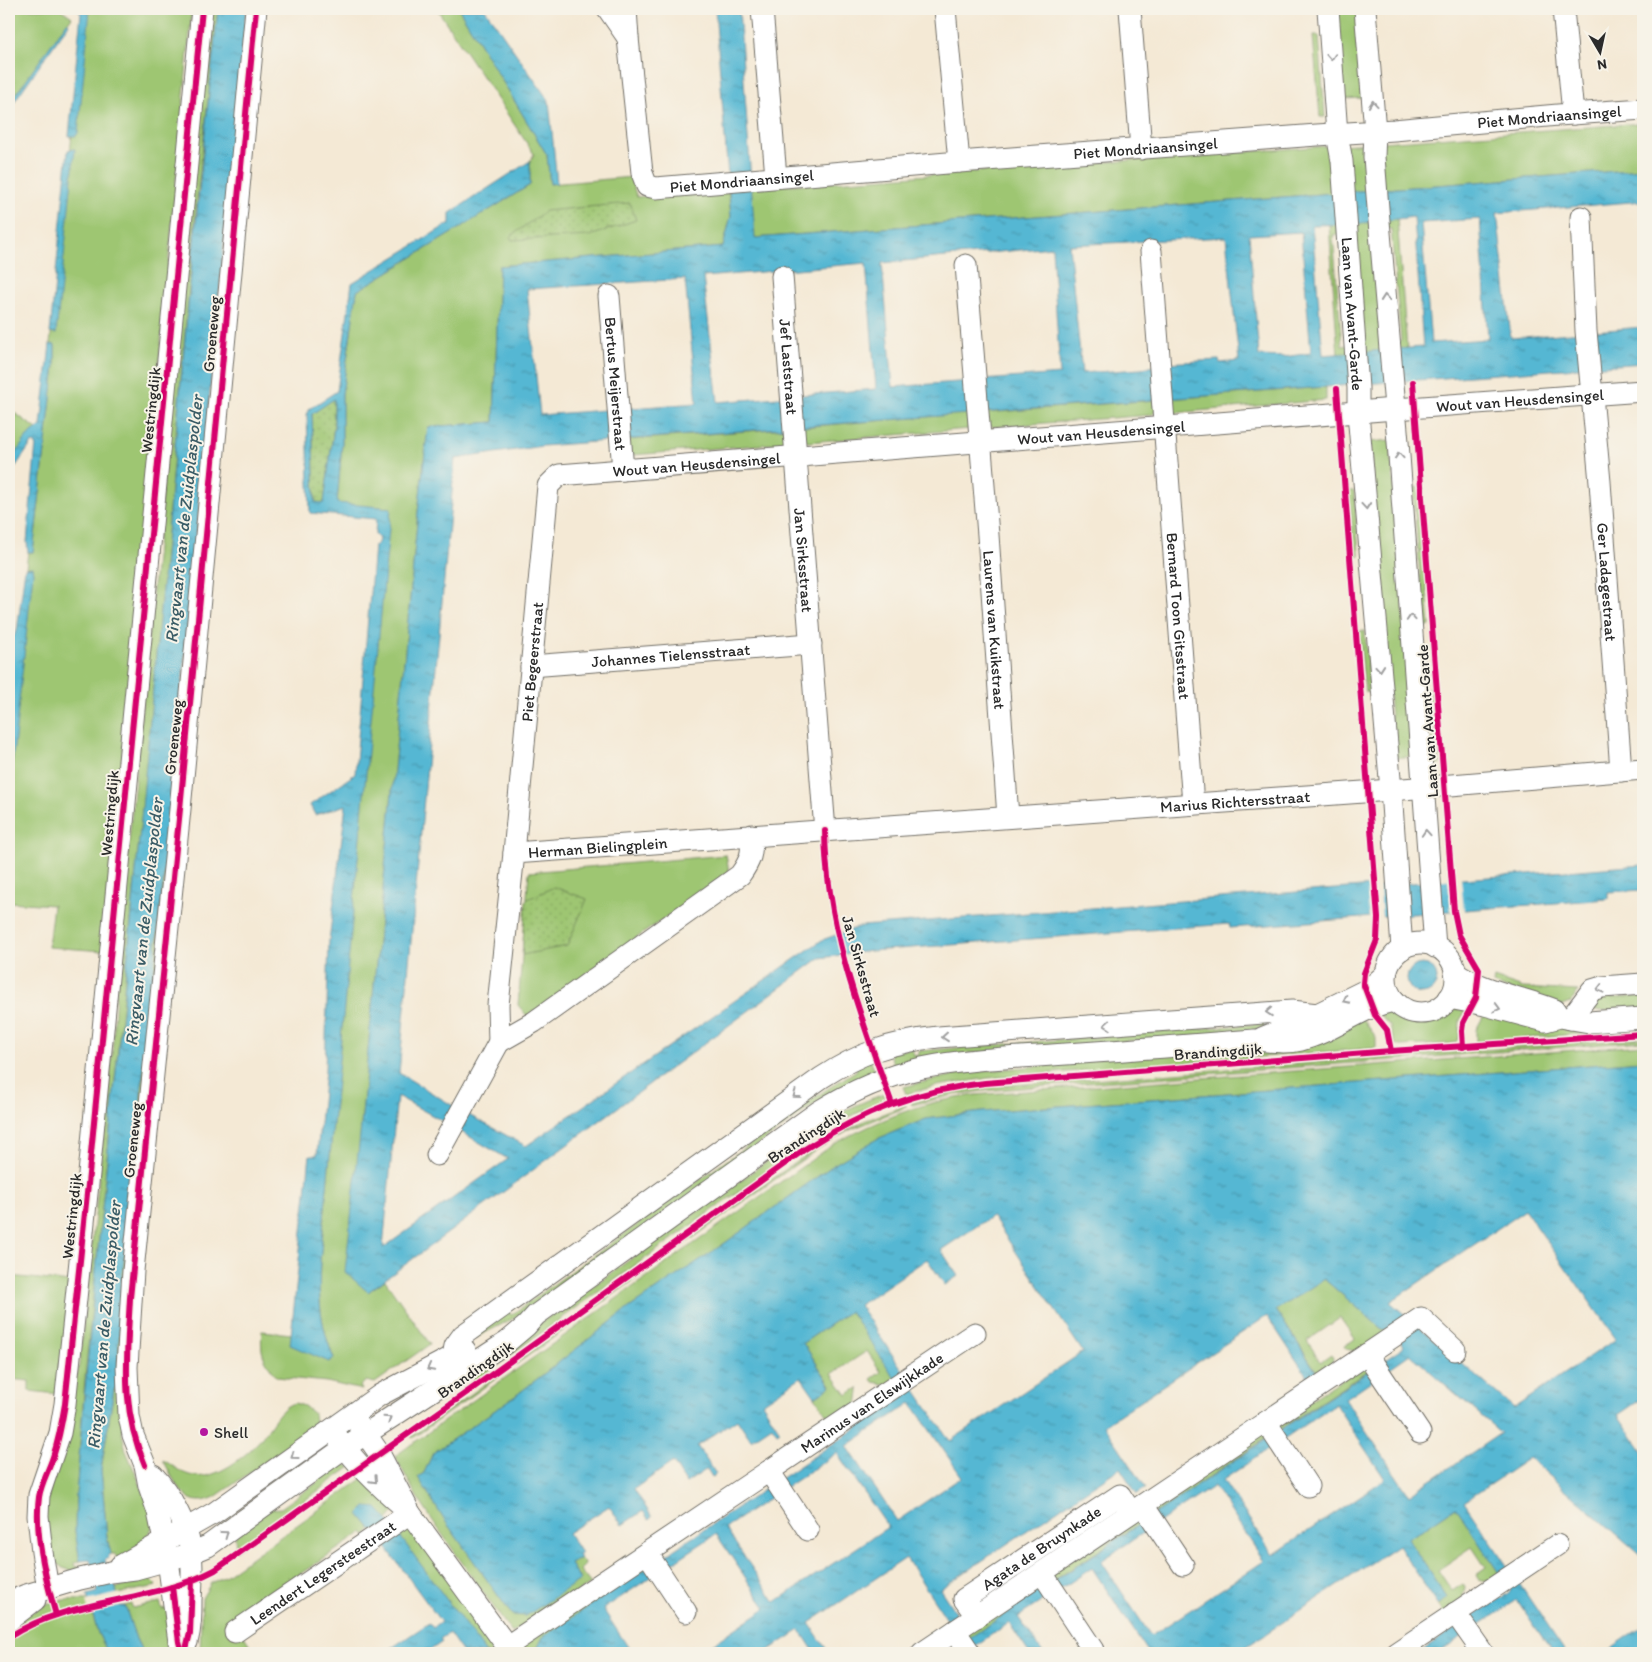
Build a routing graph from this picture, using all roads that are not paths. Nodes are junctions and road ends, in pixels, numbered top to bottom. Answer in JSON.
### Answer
{"nodes":[{"id":1,"x":202,"y":9,"type":"edge"},
{"id":2,"x":256,"y":9,"type":"edge"},
{"id":3,"x":608,"y":9,"type":"edge"},
{"id":4,"x":626,"y":9,"type":"edge"},
{"id":5,"x":762,"y":9,"type":"edge"},
{"id":6,"x":945,"y":9,"type":"edge"},
{"id":7,"x":1130,"y":9,"type":"edge"},
{"id":8,"x":1328,"y":9,"type":"edge"},
{"id":9,"x":1364,"y":9,"type":"edge"},
{"id":10,"x":1563,"y":9,"type":"edge"},
{"id":11,"x":628,"y":38,"type":"junction"},
{"id":12,"x":1643,"y":110,"type":"edge"},
{"id":13,"x":1573,"y":114,"type":"junction"},
{"id":14,"x":1375,"y":131,"type":"junction"},
{"id":15,"x":1337,"y":134,"type":"junction"},
{"id":16,"x":1140,"y":149,"type":"junction"},
{"id":17,"x":959,"y":162,"type":"junction"},
{"id":18,"x":776,"y":177,"type":"junction"},
{"id":19,"x":1580,"y":217,"type":"dead end"},
{"id":20,"x":1151,"y":251,"type":"dead end"},
{"id":21,"x":966,"y":265,"type":"dead end"},
{"id":22,"x":782,"y":276,"type":"dead end"},
{"id":23,"x":609,"y":296,"type":"dead end"},
{"id":24,"x":1591,"y":386,"type":"junction"},
{"id":25,"x":1643,"y":391,"type":"edge"},
{"id":26,"x":1394,"y":409,"type":"junction"},
{"id":27,"x":1358,"y":413,"type":"junction"},
{"id":28,"x":1163,"y":418,"type":"junction"},
{"id":29,"x":979,"y":434,"type":"junction"},
{"id":30,"x":796,"y":457,"type":"junction"},
{"id":31,"x":622,"y":460,"type":"junction"},
{"id":32,"x":559,"y":475,"type":"joint"},
{"id":33,"x":811,"y":644,"type":"junction"},
{"id":34,"x":531,"y":666,"type":"junction"},
{"id":35,"x":1643,"y":769,"type":"edge"},
{"id":36,"x":1621,"y":771,"type":"junction"},
{"id":37,"x":1423,"y":787,"type":"junction"},
{"id":38,"x":1391,"y":790,"type":"junction"},
{"id":39,"x":1193,"y":804,"type":"junction"},
{"id":40,"x":1008,"y":817,"type":"junction"},
{"id":41,"x":825,"y":831,"type":"junction"},
{"id":42,"x":752,"y":835,"type":"junction"},
{"id":43,"x":514,"y":853,"type":"junction"},
{"id":44,"x":1435,"y":947,"type":"junction"},
{"id":45,"x":1402,"y":949,"type":"junction"},
{"id":46,"x":1455,"y":972,"type":"junction"},
{"id":47,"x":1386,"y":974,"type":"junction"},
{"id":48,"x":1643,"y":984,"type":"edge"},
{"id":49,"x":1449,"y":998,"type":"junction"},
{"id":50,"x":1394,"y":1001,"type":"junction"},
{"id":51,"x":1317,"y":1014,"type":"junction"},
{"id":52,"x":1565,"y":1018,"type":"junction"},
{"id":53,"x":1643,"y":1018,"type":"edge"},
{"id":54,"x":1254,"y":1040,"type":"junction"},
{"id":55,"x":500,"y":1042,"type":"junction"},
{"id":56,"x":437,"y":1155,"type":"dead end"},
{"id":57,"x":536,"y":1315,"type":"junction"},
{"id":58,"x":975,"y":1333,"type":"dead end"},
{"id":59,"x":1455,"y":1350,"type":"dead end"},
{"id":60,"x":452,"y":1356,"type":"junction"},
{"id":61,"x":1374,"y":1364,"type":"junction"},
{"id":62,"x":352,"y":1414,"type":"junction"},
{"id":63,"x":332,"y":1429,"type":"junction"},
{"id":64,"x":1272,"y":1432,"type":"junction"},
{"id":65,"x":1420,"y":1433,"type":"dead end"},
{"id":66,"x":366,"y":1434,"type":"junction"},
{"id":67,"x":344,"y":1448,"type":"junction"},
{"id":68,"x":145,"y":1465,"type":"junction"},
{"id":69,"x":775,"y":1480,"type":"junction"},
{"id":70,"x":1308,"y":1486,"type":"dead end"},
{"id":71,"x":1145,"y":1514,"type":"junction"},
{"id":72,"x":405,"y":1516,"type":"junction"},
{"id":73,"x":185,"y":1530,"type":"junction"},
{"id":74,"x":808,"y":1530,"type":"dead end"},
{"id":75,"x":1557,"y":1545,"type":"dead end"},
{"id":76,"x":166,"y":1550,"type":"junction"},
{"id":77,"x":192,"y":1553,"type":"junction"},
{"id":78,"x":653,"y":1562,"type":"junction"},
{"id":79,"x":1183,"y":1565,"type":"dead end"},
{"id":80,"x":1048,"y":1583,"type":"junction"},
{"id":81,"x":48,"y":1588,"type":"junction"},
{"id":82,"x":9,"y":1602,"type":"edge"},
{"id":83,"x":686,"y":1612,"type":"dead end"},
{"id":84,"x":976,"y":1617,"type":"junction"},
{"id":85,"x":9,"y":1620,"type":"edge"},
{"id":86,"x":1462,"y":1623,"type":"junction"},
{"id":87,"x":234,"y":1632,"type":"dead end"},
{"id":88,"x":961,"y":1641,"type":"edge"},
{"id":89,"x":509,"y":1650,"type":"edge"},
{"id":90,"x":1093,"y":1650,"type":"dead end"},
{"id":91,"x":183,"y":1653,"type":"edge"},
{"id":92,"x":922,"y":1653,"type":"edge"},
{"id":93,"x":1396,"y":1653,"type":"edge"},
{"id":94,"x":1483,"y":1653,"type":"edge"}],
"edges":[{"from":1,"to":81,"type":"street","name":"Westringdijk"},
{"from":2,"to":68,"type":"street","name":"Groeneweg"},
{"from":3,"to":11,"type":"street"},
{"from":4,"to":11,"type":"street"},
{"from":5,"to":18,"type":"street"},
{"from":6,"to":17,"type":"street"},
{"from":7,"to":16,"type":"street"},
{"from":8,"to":15,"type":"street","name":"Laan van Avant-Garde","one_way":true},
{"from":14,"to":9,"type":"street","name":"Laan van Avant-Garde","one_way":true},
{"from":10,"to":13,"type":"street"},
{"from":11,"to":18,"type":"street","name":"Piet Mondriaansingel"},
{"from":12,"to":13,"type":"street","name":"Piet Mondriaansingel"},
{"from":13,"to":14,"type":"street","name":"Piet Mondriaansingel"},
{"from":14,"to":15,"type":"street","name":"Piet Mondriaansingel"},
{"from":26,"to":14,"type":"street","name":"Laan van Avant-Garde","one_way":true},
{"from":15,"to":16,"type":"street","name":"Piet Mondriaansingel"},
{"from":15,"to":27,"type":"street","name":"Laan van Avant-Garde"},
{"from":16,"to":17,"type":"street","name":"Piet Mondriaansingel"},
{"from":17,"to":18,"type":"street","name":"Piet Mondriaansingel"},
{"from":19,"to":24,"type":"street","name":"Ger Ladagestraat"},
{"from":20,"to":28,"type":"street","name":"Bernard Toon Gitsstraat"},
{"from":21,"to":29,"type":"street","name":"Laurens van Kuikstraat"},
{"from":22,"to":30,"type":"street","name":"Jef Laststraat"},
{"from":23,"to":31,"type":"street","name":"Bertus Meijerstraat"},
{"from":24,"to":25,"type":"street","name":"Wout van Heusdensingel"},
{"from":24,"to":26,"type":"street","name":"Wout van Heusdensingel"},
{"from":24,"to":36,"type":"street","name":"Ger Ladagestraat"},
{"from":26,"to":27,"type":"street","name":"Wout van Heusdensingel"},
{"from":37,"to":26,"type":"street","name":"Laan van Avant-Garde","one_way":true},
{"from":27,"to":28,"type":"street","name":"Wout van Heusdensingel"},
{"from":27,"to":38,"type":"street","name":"Laan van Avant-Garde","one_way":true},
{"from":28,"to":29,"type":"street","name":"Wout van Heusdensingel"},
{"from":28,"to":39,"type":"street","name":"Bernard Toon Gitsstraat"},
{"from":29,"to":30,"type":"street","name":"Wout van Heusdensingel"},
{"from":29,"to":40,"type":"street","name":"Laurens van Kuikstraat"},
{"from":30,"to":31,"type":"street","name":"Wout van Heusdensingel"},
{"from":30,"to":33,"type":"street","name":"Jan Sirksstraat"},
{"from":31,"to":32,"type":"street","name":"Wout van Heusdensingel"},
{"from":32,"to":34,"type":"street","name":"Piet Begeerstraat"},
{"from":33,"to":34,"type":"street","name":"Johannes Tielensstraat"},
{"from":33,"to":41,"type":"street","name":"Jan Sirksstraat"},
{"from":34,"to":43,"type":"street","name":"Piet Begeerstraat"},
{"from":35,"to":36,"type":"street","name":"Marius Richtersstraat"},
{"from":36,"to":37,"type":"street","name":"Marius Richtersstraat"},
{"from":37,"to":38,"type":"street","name":"Marius Richtersstraat"},
{"from":44,"to":37,"type":"street","name":"Laan van Avant-Garde","one_way":true},
{"from":38,"to":39,"type":"street","name":"Marius Richtersstraat"},
{"from":38,"to":45,"type":"street","name":"Laan van Avant-Garde"},
{"from":39,"to":40,"type":"street","name":"Marius Richtersstraat"},
{"from":40,"to":41,"type":"street","name":"Marius Richtersstraat"},
{"from":41,"to":42,"type":"street","name":"Herman Bielingplein"},
{"from":42,"to":43,"type":"street","name":"Herman Bielingplein"},
{"from":42,"to":55,"type":"street"},
{"from":43,"to":55,"type":"street","name":"Herman Bielingplein"},
{"from":44,"to":45,"type":"street"},
{"from":44,"to":46,"type":"street"},
{"from":45,"to":47,"type":"street"},
{"from":46,"to":49,"type":"street"},
{"from":46,"to":52,"type":"street"},
{"from":47,"to":50,"type":"street"},
{"from":47,"to":51,"type":"street","name":"Brandingdijk","one_way":true},
{"from":48,"to":52,"type":"street","one_way":true},
{"from":49,"to":50,"type":"street"},
{"from":49,"to":52,"type":"street","one_way":true},
{"from":50,"to":54,"type":"street","name":"Brandingdijk"},
{"from":51,"to":54,"type":"street","name":"Brandingdijk"},
{"from":51,"to":60,"type":"street","name":"Brandingdijk","one_way":true},
{"from":52,"to":53,"type":"street"},
{"from":54,"to":57,"type":"street","name":"Brandingdijk"},
{"from":55,"to":56,"type":"street"},
{"from":57,"to":60,"type":"street","name":"Brandingdijk"},
{"from":66,"to":57,"type":"street","name":"Brandingdijk","one_way":true},
{"from":58,"to":69,"type":"street","name":"Marinus van Elswijkkade"},
{"from":59,"to":61,"type":"street","name":"Agata de Bruynkade"},
{"from":60,"to":62,"type":"street","name":"Brandingdijk","one_way":true},
{"from":61,"to":64,"type":"street","name":"Agata de Bruynkade"},
{"from":61,"to":65,"type":"street"},
{"from":62,"to":63,"type":"street","name":"Brandingdijk"},
{"from":62,"to":66,"type":"street"},
{"from":63,"to":67,"type":"street"},
{"from":63,"to":73,"type":"street","name":"Brandingdijk","one_way":true},
{"from":64,"to":70,"type":"street"},
{"from":64,"to":71,"type":"street","name":"Agata de Bruynkade"},
{"from":66,"to":67,"type":"street","name":"Brandingdijk"},
{"from":66,"to":72,"type":"street"},
{"from":67,"to":72,"type":"street","one_way":true},
{"from":77,"to":67,"type":"street","name":"Brandingdijk","one_way":true},
{"from":68,"to":73,"type":"street","name":"Groeneweg"},
{"from":68,"to":76,"type":"street","name":"Groeneweg"},
{"from":69,"to":74,"type":"street"},
{"from":69,"to":78,"type":"street","name":"Marinus van Elswijkkade"},
{"from":71,"to":79,"type":"street","name":"Agata de Bruynkade"},
{"from":71,"to":80,"type":"street","name":"Agata de Bruynkade"},
{"from":71,"to":84,"type":"street","name":"Agata de Bruynkade"},
{"from":72,"to":87,"type":"street","name":"Leendert Legersteestraat"},
{"from":72,"to":89,"type":"street"},
{"from":73,"to":76,"type":"street","name":"Brandingdijk"},
{"from":73,"to":77,"type":"street","name":"Groeneweg"},
{"from":75,"to":86,"type":"street"},
{"from":76,"to":77,"type":"street","name":"Brandingdijk"},
{"from":76,"to":81,"type":"street","name":"Brandingdijk"},
{"from":76,"to":91,"type":"street","name":"Groeneweg"},
{"from":77,"to":91,"type":"street","name":"Groeneweg"},
{"from":78,"to":83,"type":"street"},
{"from":78,"to":89,"type":"street","name":"Marinus van Elswijkkade"},
{"from":80,"to":84,"type":"street","name":"Agata de Bruynkade"},
{"from":80,"to":90,"type":"street"},
{"from":81,"to":82,"type":"street","name":"Brandingdijk"},
{"from":81,"to":85,"type":"street"},
{"from":84,"to":88,"type":"street","name":"Agata de Bruynkade"},
{"from":86,"to":93,"type":"street"},
{"from":86,"to":94,"type":"street"},
{"from":88,"to":92,"type":"street","name":"Agata de Bruynkade"}]}
